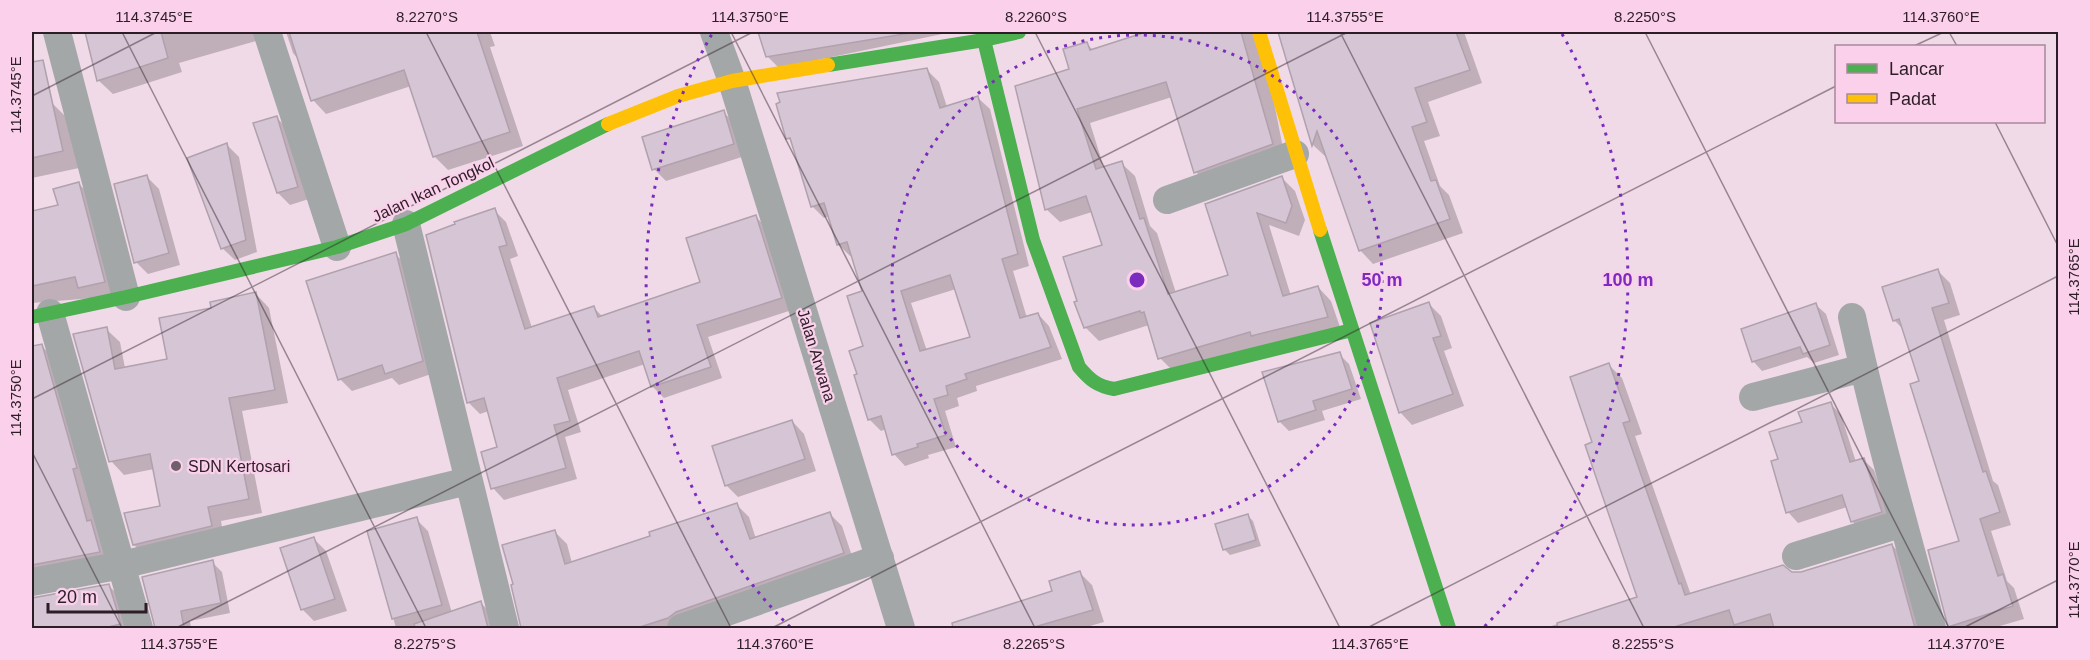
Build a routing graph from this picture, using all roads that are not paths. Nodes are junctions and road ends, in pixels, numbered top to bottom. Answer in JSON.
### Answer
{"nodes":[{"id":1,"x":57,"y":32,"type":"edge"},
{"id":2,"x":267,"y":32,"type":"edge"},
{"id":3,"x":714,"y":32,"type":"edge"},
{"id":4,"x":1019,"y":32,"type":"edge"},
{"id":5,"x":1259,"y":32,"type":"edge"},
{"id":6,"x":984,"y":40,"type":"junction"},
{"id":7,"x":732,"y":81,"type":"junction"},
{"id":8,"x":1295,"y":154,"type":"junction"},
{"id":9,"x":1167,"y":200,"type":"dead end"},
{"id":10,"x":406,"y":224,"type":"junction"},
{"id":11,"x":337,"y":247,"type":"junction"},
{"id":12,"x":126,"y":297,"type":"junction"},
{"id":13,"x":41,"y":315,"type":"edge"},
{"id":14,"x":1852,"y":317,"type":"dead end"},
{"id":15,"x":1352,"y":330,"type":"junction"},
{"id":16,"x":1863,"y":368,"type":"junction"},
{"id":17,"x":1753,"y":397,"type":"dead end"},
{"id":18,"x":468,"y":481,"type":"junction"},
{"id":19,"x":1903,"y":523,"type":"junction"},
{"id":20,"x":1796,"y":556,"type":"dead end"},
{"id":21,"x":880,"y":558,"type":"junction"},
{"id":22,"x":122,"y":565,"type":"junction"},
{"id":23,"x":32,"y":582,"type":"edge"},
{"id":24,"x":139,"y":628,"type":"edge"},
{"id":25,"x":505,"y":628,"type":"edge"},
{"id":26,"x":681,"y":628,"type":"edge"},
{"id":27,"x":901,"y":628,"type":"edge"},
{"id":28,"x":1449,"y":628,"type":"edge"},
{"id":29,"x":1932,"y":628,"type":"edge"}],
"edges":[{"from":1,"to":12,"type":"street"},
{"from":2,"to":11,"type":"street"},
{"from":3,"to":7,"type":"street","name":"Jalan Arwana"},
{"from":4,"to":6,"type":"street","name":"Jalan Ikan Tongkol"},
{"from":5,"to":8,"type":"street"},
{"from":6,"to":7,"type":"street","name":"Jalan Ikan Tongkol"},
{"from":6,"to":15,"type":"street"},
{"from":7,"to":10,"type":"street","name":"Jalan Ikan Tongkol"},
{"from":7,"to":21,"type":"street","name":"Jalan Arwana"},
{"from":8,"to":9,"type":"street"},
{"from":8,"to":15,"type":"street"},
{"from":10,"to":11,"type":"street","name":"Jalan Ikan Tongkol"},
{"from":10,"to":18,"type":"street"},
{"from":11,"to":12,"type":"street","name":"Jalan Ikan Tongkol"},
{"from":12,"to":13,"type":"street","name":"Jalan Ikan Tongkol"},
{"from":13,"to":22,"type":"street"},
{"from":14,"to":16,"type":"street"},
{"from":15,"to":28,"type":"street"},
{"from":16,"to":17,"type":"street"},
{"from":16,"to":19,"type":"street"},
{"from":18,"to":22,"type":"street"},
{"from":18,"to":25,"type":"street"},
{"from":19,"to":20,"type":"street"},
{"from":19,"to":29,"type":"street"},
{"from":21,"to":26,"type":"street"},
{"from":21,"to":27,"type":"street","name":"Jalan Arwana"},
{"from":22,"to":23,"type":"street"},
{"from":22,"to":24,"type":"street"}]}
